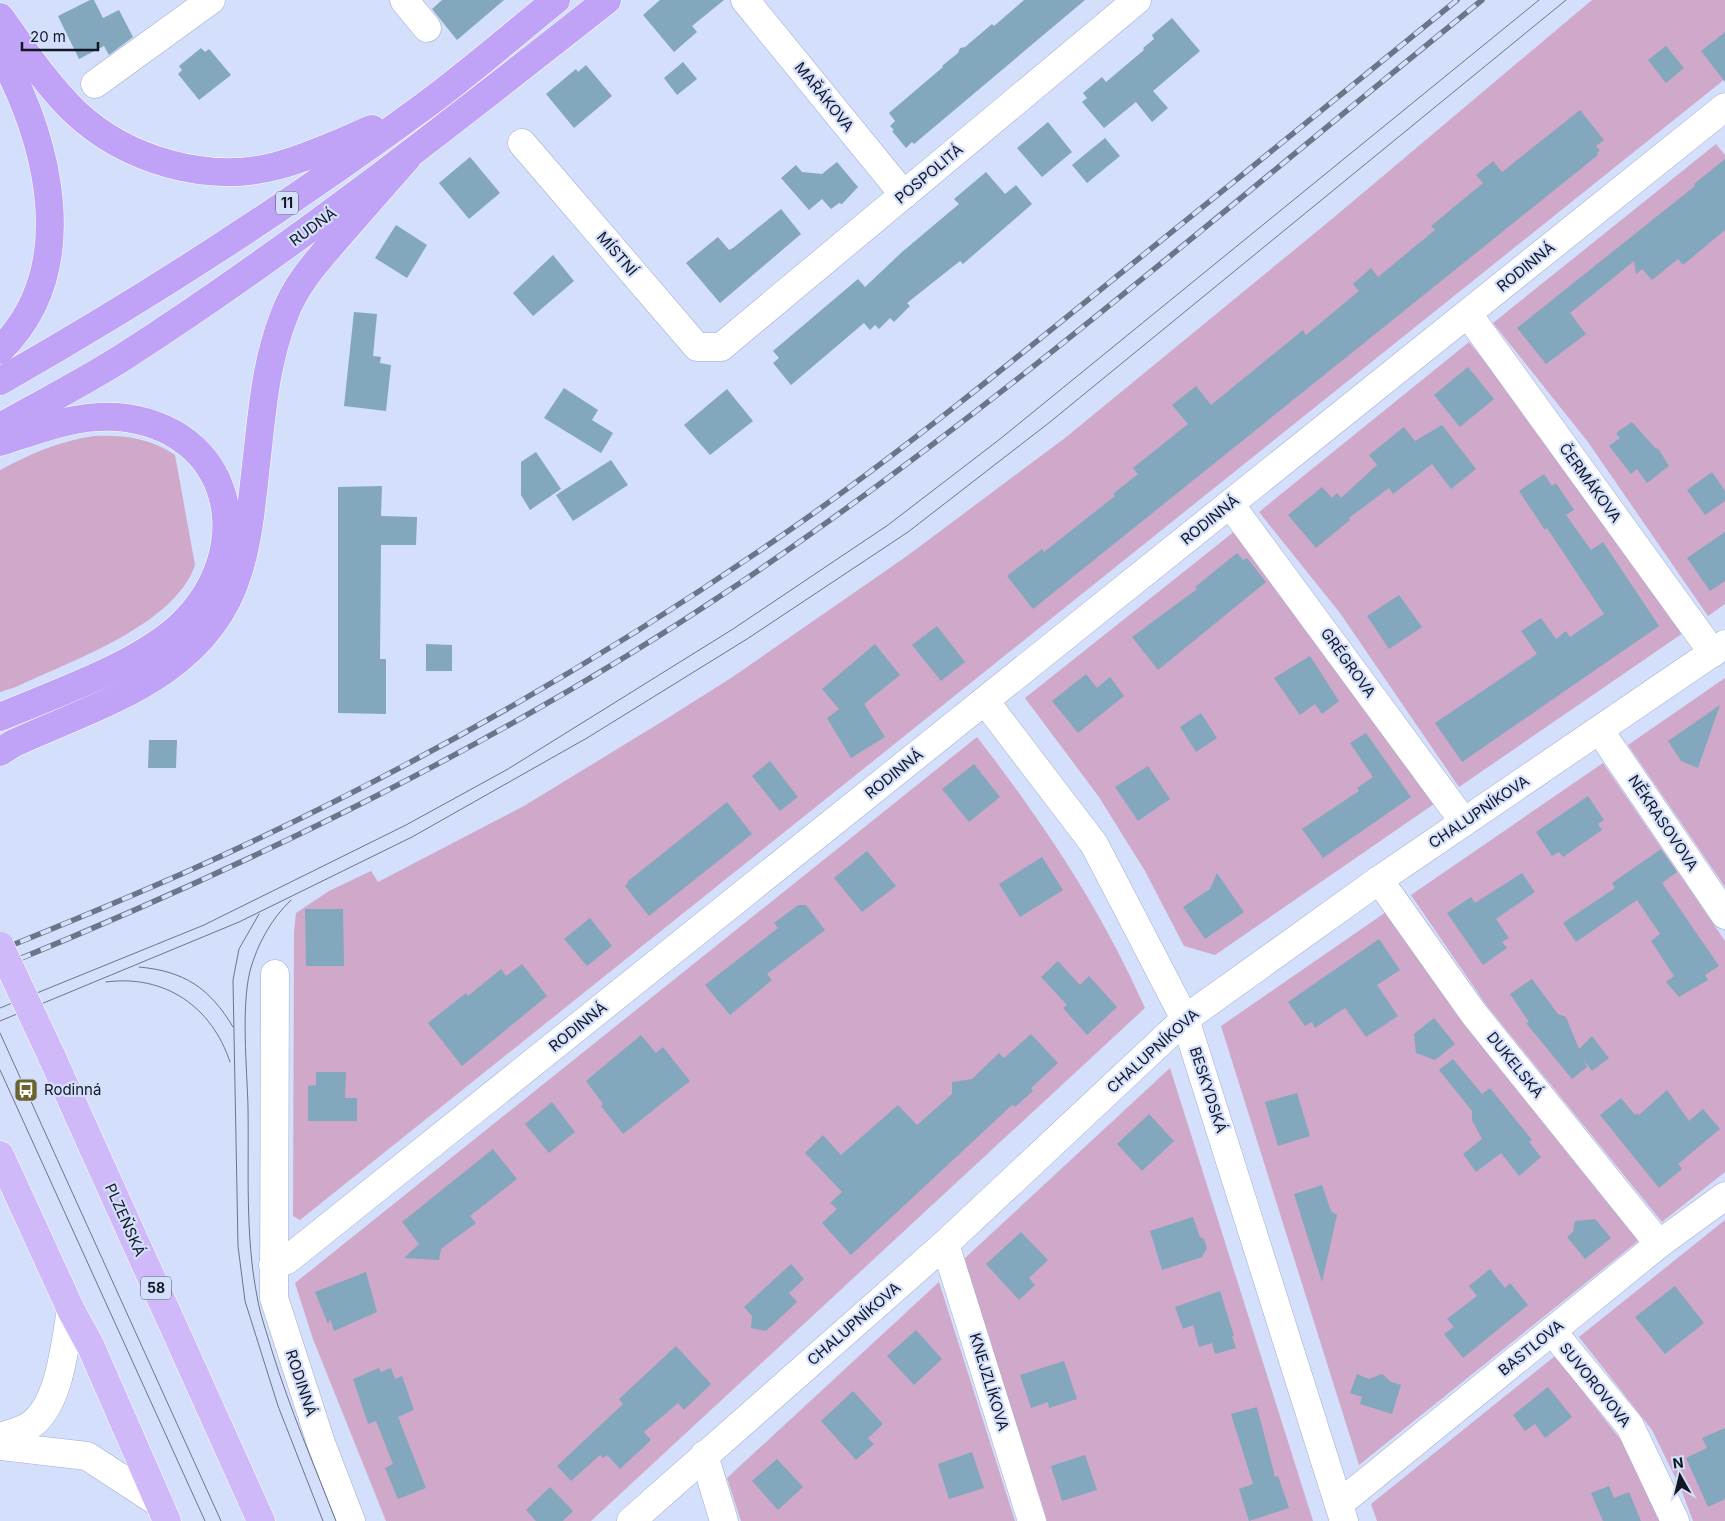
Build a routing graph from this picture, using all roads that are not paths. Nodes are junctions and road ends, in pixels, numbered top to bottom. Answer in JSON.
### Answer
{"nodes":[{"id":1,"x":212,"y":0,"type":"edge"},
{"id":2,"x":404,"y":0,"type":"edge"},
{"id":3,"x":556,"y":0,"type":"edge"},
{"id":4,"x":607,"y":0,"type":"edge"},
{"id":5,"x":745,"y":0,"type":"edge"},
{"id":6,"x":1137,"y":0,"type":"edge"},
{"id":7,"x":0,"y":17,"type":"edge"},
{"id":8,"x":427,"y":28,"type":"dead end"},
{"id":9,"x":0,"y":52,"type":"edge"},
{"id":10,"x":95,"y":84,"type":"dead end"},
{"id":11,"x":428,"y":104,"type":"junction"},
{"id":12,"x":1724,"y":110,"type":"edge"},
{"id":13,"x":522,"y":142,"type":"dead end"},
{"id":14,"x":407,"y":158,"type":"junction"},
{"id":15,"x":904,"y":195,"type":"junction"},
{"id":16,"x":1468,"y":314,"type":"junction"},
{"id":17,"x":721,"y":348,"type":"joint"},
{"id":18,"x":0,"y":350,"type":"edge"},
{"id":19,"x":0,"y":381,"type":"edge"},
{"id":20,"x":0,"y":427,"type":"edge"},
{"id":21,"x":0,"y":442,"type":"edge"},
{"id":22,"x":1230,"y":504,"type":"junction"},
{"id":23,"x":1719,"y":648,"type":"edge"},
{"id":24,"x":985,"y":701,"type":"junction"},
{"id":25,"x":0,"y":717,"type":"edge"},
{"id":26,"x":1600,"y":731,"type":"junction"},
{"id":27,"x":0,"y":752,"type":"edge"},
{"id":28,"x":1464,"y":822,"type":"junction"},
{"id":29,"x":1379,"y":880,"type":"junction"},
{"id":30,"x":1725,"y":915,"type":"edge"},
{"id":31,"x":0,"y":946,"type":"edge"},
{"id":32,"x":275,"y":974,"type":"dead end"},
{"id":33,"x":1185,"y":1019,"type":"junction"},
{"id":34,"x":0,"y":1155,"type":"edge"},
{"id":35,"x":1725,"y":1196,"type":"edge"},
{"id":36,"x":945,"y":1244,"type":"junction"},
{"id":37,"x":1659,"y":1244,"type":"junction"},
{"id":38,"x":273,"y":1265,"type":"junction"},
{"id":39,"x":71,"y":1310,"type":"junction"},
{"id":40,"x":1552,"y":1331,"type":"junction"},
{"id":41,"x":0,"y":1437,"type":"edge"},
{"id":42,"x":0,"y":1446,"type":"edge"},
{"id":43,"x":704,"y":1455,"type":"junction"},
{"id":44,"x":163,"y":1512,"type":"edge"},
{"id":45,"x":1341,"y":1512,"type":"edge"},
{"id":46,"x":261,"y":1521,"type":"edge"},
{"id":47,"x":351,"y":1521,"type":"edge"},
{"id":48,"x":630,"y":1521,"type":"edge"},
{"id":49,"x":724,"y":1521,"type":"edge"},
{"id":50,"x":1032,"y":1521,"type":"edge"},
{"id":51,"x":1675,"y":1521,"type":"edge"}],
"edges":[{"from":1,"to":10,"type":"street"},
{"from":2,"to":8,"type":"street"},
{"from":3,"to":11,"type":"highway","number":"11"},
{"from":4,"to":14,"type":"highway","name":"RUDNÁ","number":"11"},
{"from":5,"to":15,"type":"street","name":"MAŘÁKOVA"},
{"from":6,"to":15,"type":"street","name":"POSPOLITÁ"},
{"from":7,"to":11,"type":"highway"},
{"from":9,"to":18,"type":"highway"},
{"from":11,"to":19,"type":"highway","number":"11"},
{"from":12,"to":16,"type":"street","name":"RODINNÁ"},
{"from":13,"to":17,"type":"street","name":"MÍSTNÍ"},
{"from":14,"to":20,"type":"highway","name":"RUDNÁ","number":"11"},
{"from":14,"to":27,"type":"highway"},
{"from":15,"to":17,"type":"street","name":"POSPOLITÁ"},
{"from":16,"to":22,"type":"street","name":"RODINNÁ"},
{"from":16,"to":23,"type":"street","name":"ČERMÁKOVA"},
{"from":21,"to":25,"type":"highway"},
{"from":22,"to":24,"type":"street","name":"RODINNÁ"},
{"from":22,"to":28,"type":"street","name":"GRÉGROVA"},
{"from":23,"to":26,"type":"street","name":"CHALUPNÍKOVA"},
{"from":24,"to":33,"type":"street","name":"BESKYDSKÁ"},
{"from":24,"to":38,"type":"street","name":"RODINNÁ"},
{"from":26,"to":28,"type":"street","name":"CHALUPNÍKOVA"},
{"from":26,"to":30,"type":"street","name":"NĚKRASOVOVA"},
{"from":28,"to":29,"type":"street","name":"CHALUPNÍKOVA"},
{"from":29,"to":33,"type":"street","name":"CHALUPNÍKOVA"},
{"from":29,"to":37,"type":"street","name":"DUKELSKÁ"},
{"from":31,"to":46,"type":"main road","name":"PLZEŇSKÁ","number":"58","bridge":true},
{"from":32,"to":38,"type":"street"},
{"from":33,"to":36,"type":"street","name":"CHALUPNÍKOVA"},
{"from":33,"to":45,"type":"street","name":"BESKYDSKÁ"},
{"from":34,"to":39,"type":"main road"},
{"from":35,"to":37,"type":"street","name":"BASTLOVA"},
{"from":36,"to":43,"type":"street","name":"CHALUPNÍKOVA"},
{"from":36,"to":50,"type":"street","name":"KNEJZLÍKOVA"},
{"from":37,"to":40,"type":"street","name":"BASTLOVA"},
{"from":38,"to":47,"type":"street","name":"RODINNÁ"},
{"from":39,"to":41,"type":"street"},
{"from":39,"to":44,"type":"main road"},
{"from":40,"to":45,"type":"street","name":"BASTLOVA"},
{"from":40,"to":51,"type":"street","name":"SUVOROVOVA"},
{"from":42,"to":44,"type":"street"},
{"from":43,"to":48,"type":"street","name":"CHALUPNÍKOVA"},
{"from":43,"to":49,"type":"street"}]}
